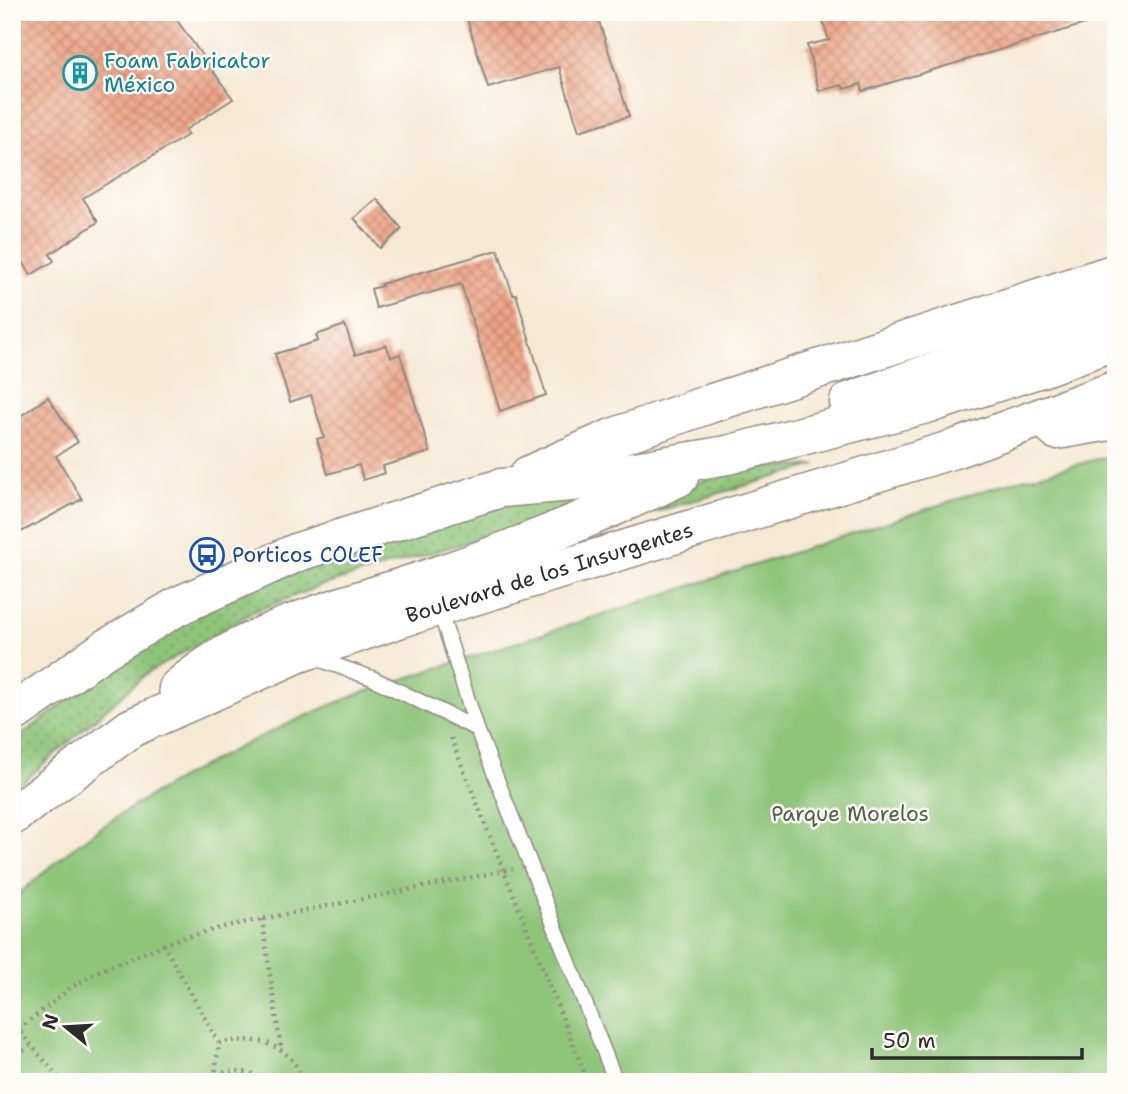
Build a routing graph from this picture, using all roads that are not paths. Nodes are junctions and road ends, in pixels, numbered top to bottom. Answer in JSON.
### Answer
{"nodes":[{"id":1,"x":1116,"y":273,"type":"edge"},
{"id":2,"x":1116,"y":307,"type":"edge"},
{"id":3,"x":1116,"y":340,"type":"edge"},
{"id":4,"x":1116,"y":390,"type":"edge"},
{"id":5,"x":1116,"y":420,"type":"edge"},
{"id":6,"x":957,"y":448,"type":"junction"},
{"id":7,"x":727,"y":456,"type":"junction"},
{"id":8,"x":572,"y":482,"type":"junction"},
{"id":9,"x":501,"y":488,"type":"junction"},
{"id":10,"x":602,"y":513,"type":"junction"},
{"id":11,"x":439,"y":607,"type":"junction"},
{"id":12,"x":299,"y":653,"type":"junction"},
{"id":13,"x":12,"y":714,"type":"edge"},
{"id":14,"x":131,"y":728,"type":"junction"},
{"id":15,"x":477,"y":729,"type":"junction"},
{"id":16,"x":12,"y":816,"type":"edge"},
{"id":17,"x":616,"y":1082,"type":"edge"}],
"edges":[{"from":1,"to":9,"type":"main road"},
{"from":2,"to":7,"type":"main road"},
{"from":3,"to":7,"type":"main road"},
{"from":4,"to":6,"type":"main road","name":"Boulevard de los Insurgentes"},
{"from":5,"to":6,"type":"main road"},
{"from":6,"to":11,"type":"main road","name":"Boulevard de los Insurgentes"},
{"from":7,"to":8,"type":"main road"},
{"from":7,"to":10,"type":"main road"},
{"from":8,"to":9,"type":"main road"},
{"from":8,"to":10,"type":"main road"},
{"from":9,"to":13,"type":"main road"},
{"from":10,"to":14,"type":"main road"},
{"from":11,"to":12,"type":"main road","name":"Boulevard de los Insurgentes"},
{"from":11,"to":15,"type":"lane"},
{"from":12,"to":14,"type":"main road","name":"Boulevard de los Insurgentes"},
{"from":12,"to":15,"type":"lane"},
{"from":14,"to":16,"type":"main road","name":"Boulevard de los Insurgentes"},
{"from":15,"to":17,"type":"lane"}]}
